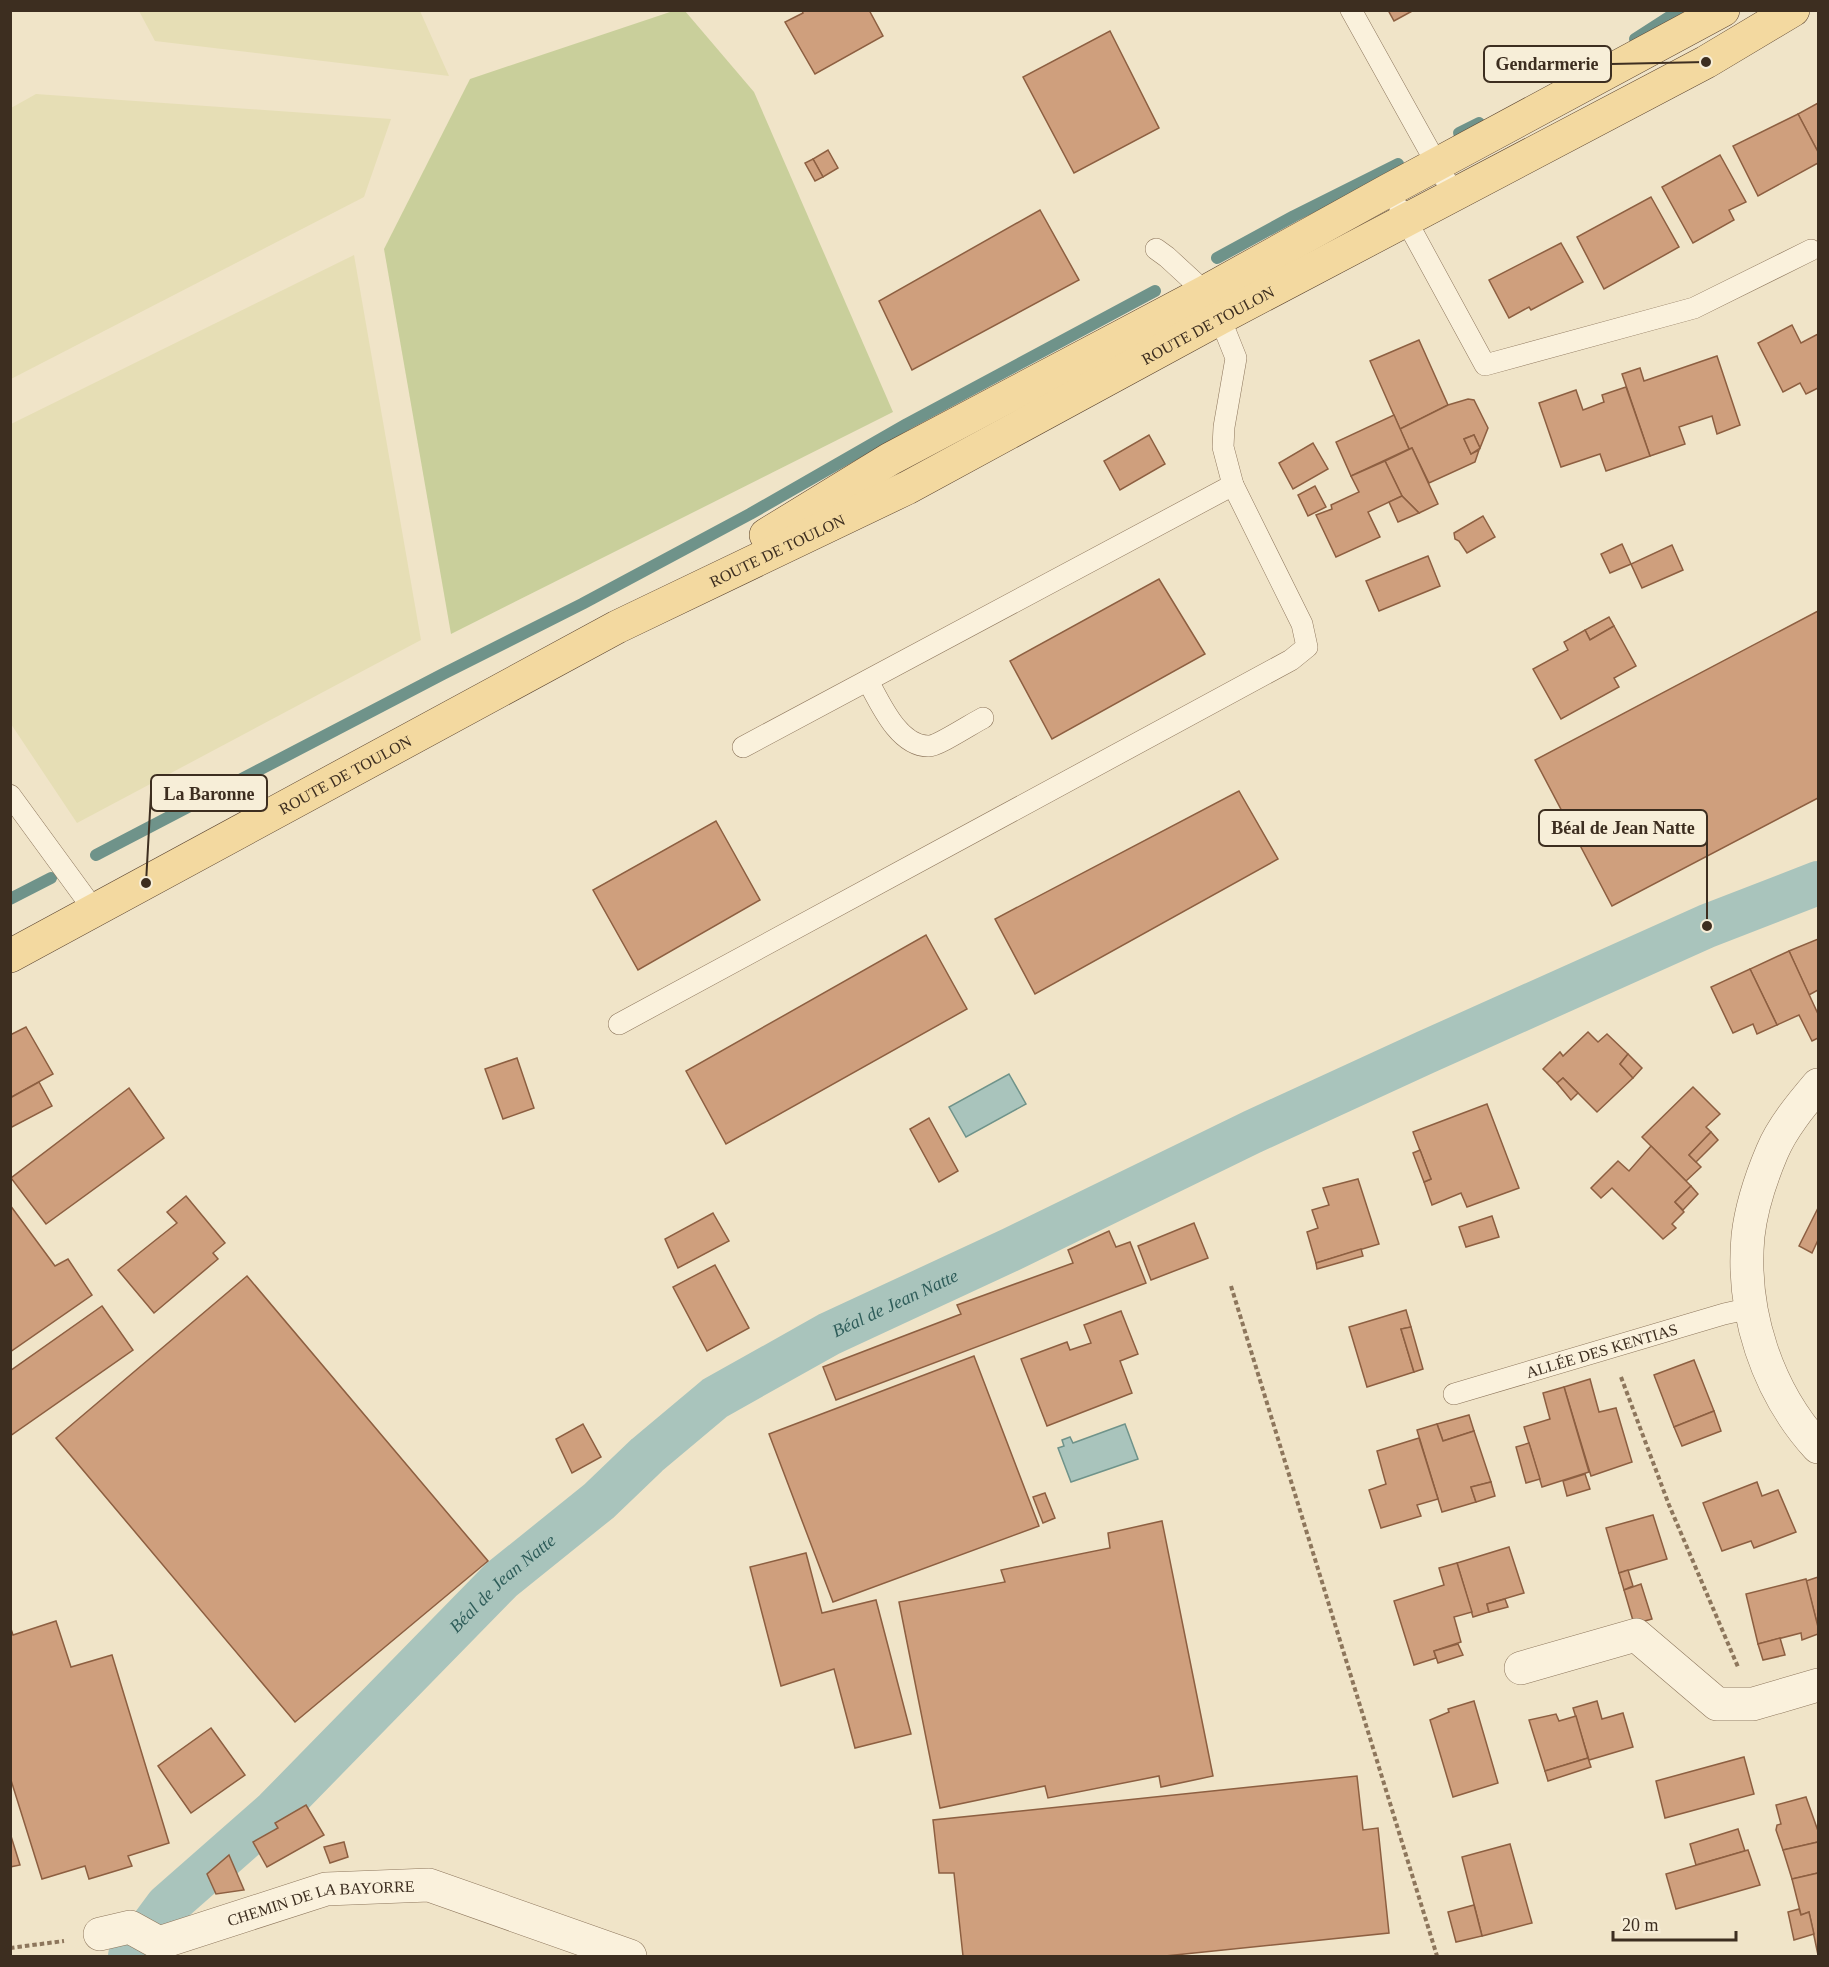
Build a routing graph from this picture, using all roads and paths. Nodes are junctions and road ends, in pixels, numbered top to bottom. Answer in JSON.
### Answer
{"nodes":[{"id":1,"x":1351,"y":10,"type":"edge"},
{"id":2,"x":1723,"y":10,"type":"edge"},
{"id":3,"x":1793,"y":10,"type":"edge"},
{"id":4,"x":1438,"y":164,"type":"junction"},
{"id":5,"x":1389,"y":190,"type":"junction"},
{"id":6,"x":1454,"y":195,"type":"junction"},
{"id":7,"x":1407,"y":220,"type":"junction"},
{"id":8,"x":1156,"y":249,"type":"dead end"},
{"id":9,"x":1811,"y":250,"type":"dead end"},
{"id":10,"x":1212,"y":305,"type":"junction"},
{"id":11,"x":1233,"y":485,"type":"junction"},
{"id":12,"x":868,"y":681,"type":"junction"},
{"id":13,"x":983,"y":718,"type":"dead end"},
{"id":14,"x":743,"y":747,"type":"dead end"},
{"id":15,"x":10,"y":795,"type":"edge"},
{"id":16,"x":94,"y":910,"type":"junction"},
{"id":17,"x":10,"y":956,"type":"edge"},
{"id":18,"x":619,"y":1024,"type":"dead end"},
{"id":19,"x":1818,"y":1085,"type":"edge"},
{"id":20,"x":1231,"y":1286,"type":"dead end"},
{"id":21,"x":1751,"y":1308,"type":"junction"},
{"id":22,"x":1620,"y":1373,"type":"dead end"},
{"id":23,"x":1454,"y":1394,"type":"dead end"},
{"id":24,"x":1818,"y":1447,"type":"edge"},
{"id":25,"x":1521,"y":1668,"type":"dead end"},
{"id":26,"x":1818,"y":1685,"type":"edge"},
{"id":27,"x":1753,"y":1704,"type":"junction"},
{"id":28,"x":141,"y":1940,"type":"edge"},
{"id":29,"x":10,"y":1948,"type":"edge"},
{"id":30,"x":630,"y":1956,"type":"edge"},
{"id":31,"x":1437,"y":1956,"type":"edge"}],
"edges":[{"from":1,"to":4,"type":"lane"},
{"from":2,"to":4,"type":"main road","name":"ROUTE DE TOULON"},
{"from":3,"to":6,"type":"main road","name":"ROUTE DE TOULON"},
{"from":4,"to":5,"type":"main road","name":"ROUTE DE TOULON"},
{"from":4,"to":6,"type":"lane"},
{"from":5,"to":7,"type":"lane"},
{"from":5,"to":10,"type":"main road","name":"ROUTE DE TOULON"},
{"from":6,"to":7,"type":"main road","name":"ROUTE DE TOULON"},
{"from":7,"to":9,"type":"lane"},
{"from":7,"to":10,"type":"main road","name":"ROUTE DE TOULON"},
{"from":8,"to":10,"type":"lane"},
{"from":10,"to":11,"type":"lane"},
{"from":10,"to":16,"type":"main road","name":"ROUTE DE TOULON"},
{"from":11,"to":12,"type":"lane"},
{"from":11,"to":18,"type":"lane"},
{"from":12,"to":13,"type":"lane"},
{"from":12,"to":14,"type":"lane"},
{"from":15,"to":16,"type":"lane"},
{"from":16,"to":17,"type":"main road","name":"ROUTE DE TOULON"},
{"from":19,"to":21,"type":"street"},
{"from":20,"to":31,"type":"path"},
{"from":21,"to":23,"type":"lane","name":"ALLÉE DES KENTIAS"},
{"from":21,"to":24,"type":"street"},
{"from":22,"to":27,"type":"path"},
{"from":25,"to":27,"type":"street"},
{"from":26,"to":27,"type":"street"},
{"from":28,"to":29,"type":"path"},
{"from":28,"to":30,"type":"street","name":"CHEMIN DE LA BAYORRE"}]}
